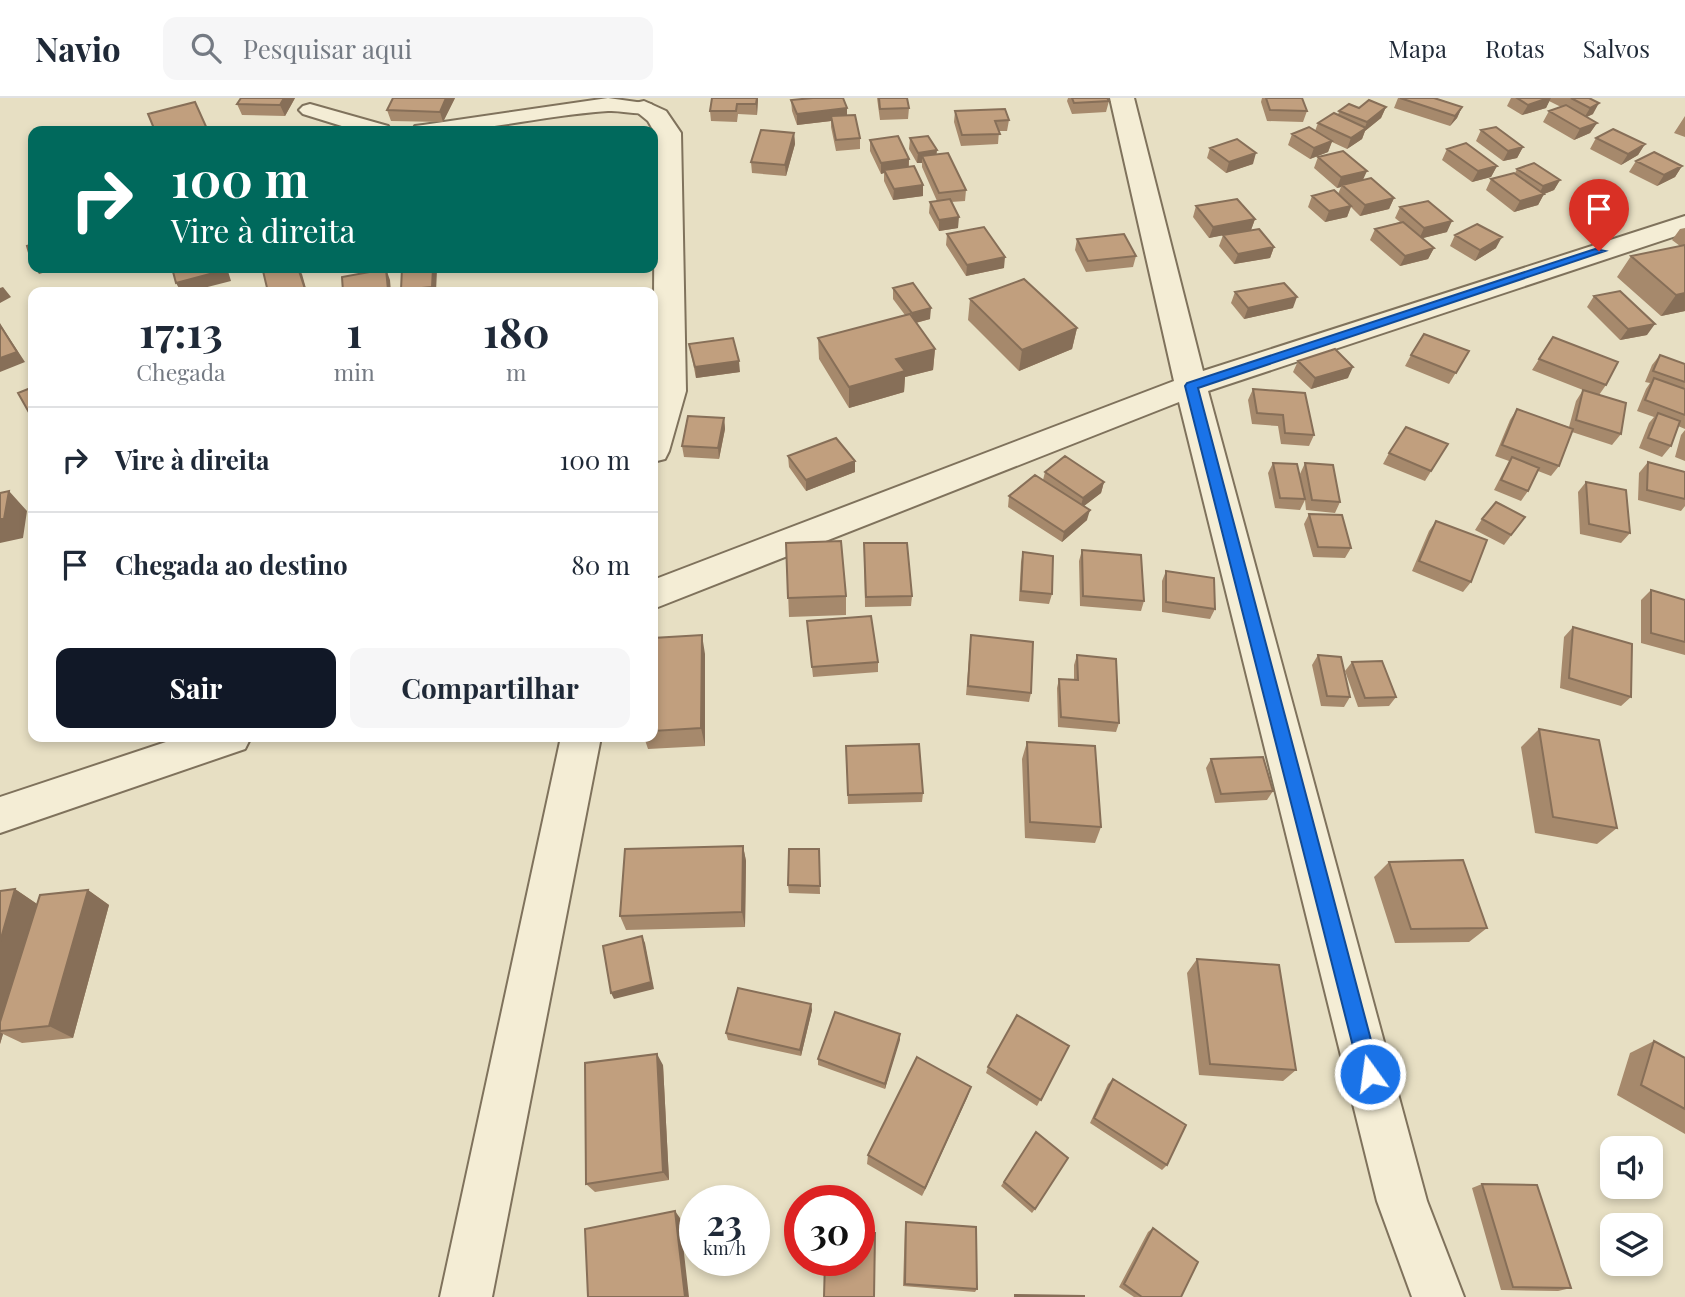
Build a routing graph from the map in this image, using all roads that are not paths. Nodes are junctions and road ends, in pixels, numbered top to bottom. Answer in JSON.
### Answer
{"nodes":[{"id":1,"x":1122,"y":98,"type":"edge"},
{"id":2,"x":644,"y":108,"type":"joint"},
{"id":3,"x":310,"y":110,"type":"dead end"},
{"id":4,"x":363,"y":126,"type":"edge"},
{"id":5,"x":458,"y":126,"type":"edge"},
{"id":6,"x":1685,"y":224,"type":"edge"},
{"id":7,"x":1191,"y":386,"type":"junction"},
{"id":8,"x":658,"y":433,"type":"edge"},
{"id":9,"x":658,"y":593,"type":"edge"},
{"id":10,"x":216,"y":742,"type":"edge"},
{"id":11,"x":581,"y":742,"type":"edge"},
{"id":12,"x":0,"y":815,"type":"edge"},
{"id":13,"x":466,"y":1297,"type":"edge"},
{"id":14,"x":1438,"y":1297,"type":"edge"}],
"edges":[{"from":1,"to":7,"type":"street"},
{"from":2,"to":5,"type":"lane"},
{"from":2,"to":8,"type":"street"},
{"from":3,"to":4,"type":"lane"},
{"from":6,"to":7,"type":"street"},
{"from":7,"to":9,"type":"street"},
{"from":7,"to":14,"type":"street"},
{"from":10,"to":12,"type":"street"},
{"from":11,"to":13,"type":"street"}]}
